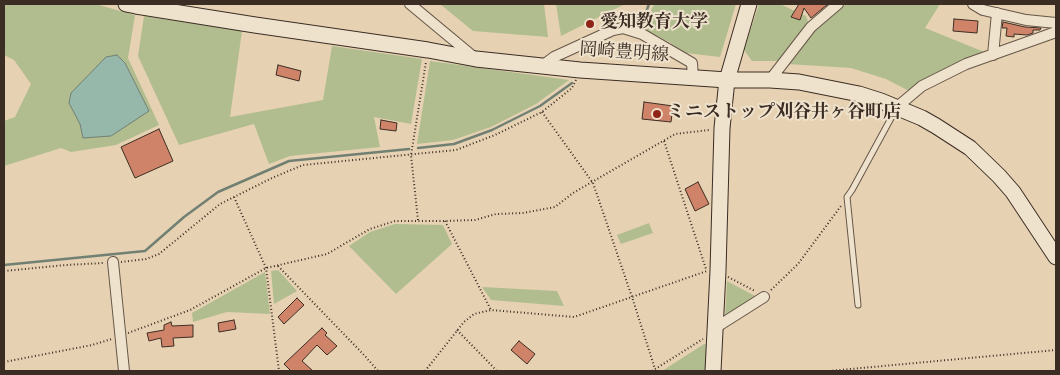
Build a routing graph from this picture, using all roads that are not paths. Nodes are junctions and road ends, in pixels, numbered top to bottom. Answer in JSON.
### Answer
{"nodes":[{"id":1,"x":126,"y":4,"type":"edge"},
{"id":2,"x":410,"y":4,"type":"edge"},
{"id":3,"x":749,"y":4,"type":"edge"},
{"id":4,"x":838,"y":4,"type":"edge"},
{"id":5,"x":973,"y":4,"type":"edge"},
{"id":6,"x":997,"y":13,"type":"junction"},
{"id":7,"x":1056,"y":23,"type":"edge"},
{"id":8,"x":1056,"y":32,"type":"edge"},
{"id":9,"x":993,"y":54,"type":"junction"},
{"id":10,"x":476,"y":59,"type":"junction"},
{"id":11,"x":542,"y":66,"type":"junction"},
{"id":12,"x":693,"y":78,"type":"junction"},
{"id":13,"x":727,"y":80,"type":"junction"},
{"id":14,"x":770,"y":80,"type":"junction"},
{"id":15,"x":898,"y":108,"type":"junction"},
{"id":16,"x":1056,"y":257,"type":"edge"},
{"id":17,"x":113,"y":262,"type":"road end"},
{"id":18,"x":764,"y":297,"type":"road end"},
{"id":19,"x":858,"y":305,"type":"dead end"},
{"id":20,"x":715,"y":332,"type":"junction"},
{"id":21,"x":124,"y":371,"type":"edge"},
{"id":22,"x":713,"y":371,"type":"edge"}],
"edges":[{"from":1,"to":10,"type":"main road","name":"岡崎豊明線"},
{"from":2,"to":10,"type":"street"},
{"from":3,"to":13,"type":"main road"},
{"from":4,"to":14,"type":"street"},
{"from":5,"to":6,"type":"street"},
{"from":6,"to":7,"type":"street"},
{"from":6,"to":9,"type":"street"},
{"from":8,"to":9,"type":"street"},
{"from":9,"to":15,"type":"street"},
{"from":10,"to":11,"type":"main road","name":"岡崎豊明線"},
{"from":11,"to":12,"type":"main road","name":"岡崎豊明線"},
{"from":11,"to":12,"type":"street"},
{"from":12,"to":13,"type":"main road","name":"岡崎豊明線"},
{"from":13,"to":14,"type":"main road","name":"岡崎豊明線"},
{"from":13,"to":20,"type":"main road"},
{"from":14,"to":15,"type":"main road","name":"岡崎豊明線"},
{"from":15,"to":16,"type":"main road","name":"岡崎豊明線"},
{"from":15,"to":19,"type":"lane"},
{"from":17,"to":21,"type":"street"},
{"from":18,"to":20,"type":"street"},
{"from":20,"to":22,"type":"main road"}]}
